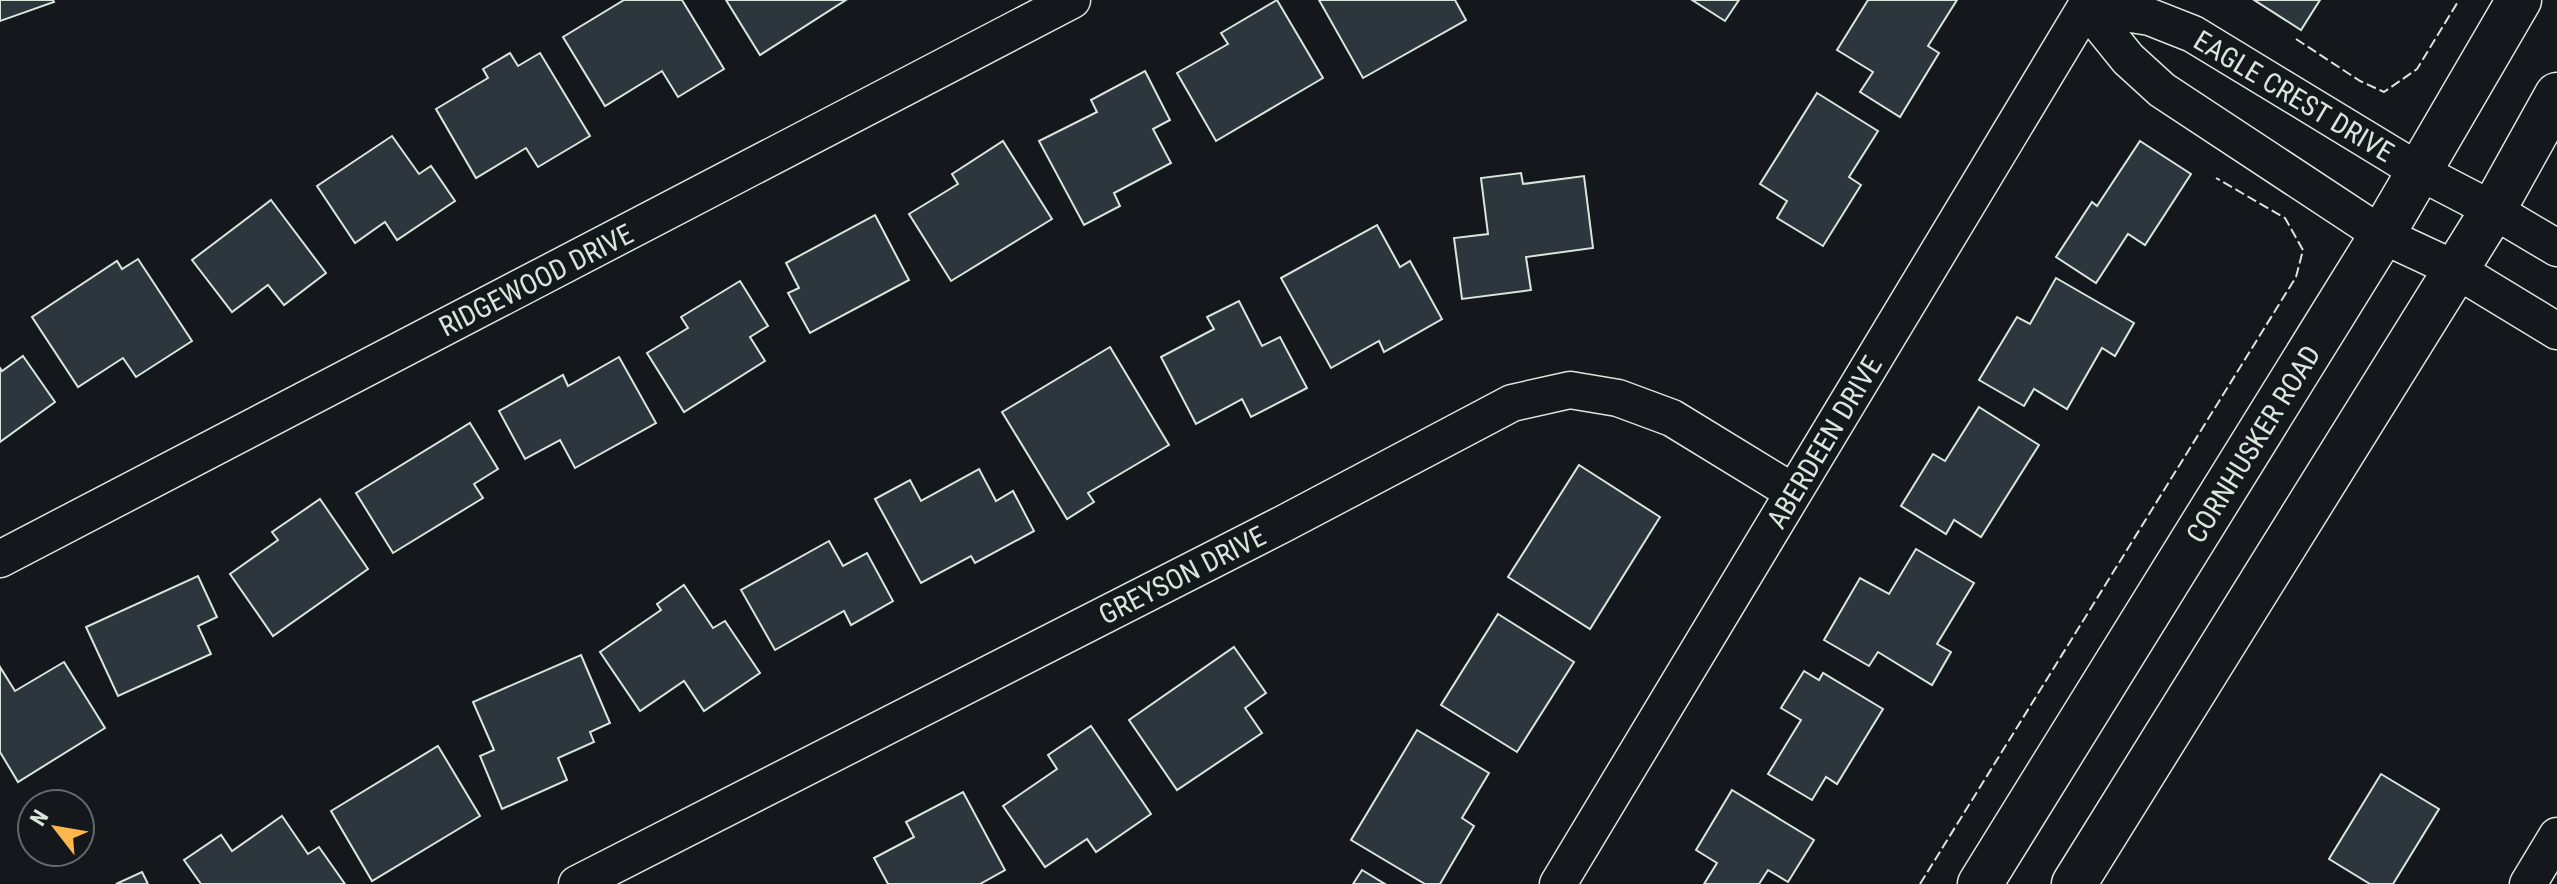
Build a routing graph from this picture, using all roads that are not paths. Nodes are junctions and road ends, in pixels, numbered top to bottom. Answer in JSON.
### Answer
{"nodes":[{"id":1,"x":1072,"y":0,"type":"edge"},
{"id":2,"x":2519,"y":0,"type":"edge"},
{"id":3,"x":2084,"y":2,"type":"edge"},
{"id":4,"x":2557,"y":95,"type":"edge"},
{"id":5,"x":2420,"y":172,"type":"junction"},
{"id":6,"x":2493,"y":210,"type":"junction"},
{"id":7,"x":2382,"y":235,"type":"junction"},
{"id":8,"x":2557,"y":248,"type":"edge"},
{"id":9,"x":2455,"y":269,"type":"junction"},
{"id":10,"x":2557,"y":331,"type":"edge"},
{"id":11,"x":1793,"y":492,"type":"junction"},
{"id":12,"x":0,"y":559,"type":"edge"},
{"id":13,"x":2557,"y":836,"type":"edge"},
{"id":14,"x":586,"y":882,"type":"edge"},
{"id":15,"x":1558,"y":884,"type":"edge"},
{"id":16,"x":1980,"y":884,"type":"edge"},
{"id":17,"x":2074,"y":884,"type":"edge"},
{"id":18,"x":2528,"y":884,"type":"edge"}],
"edges":[{"from":1,"to":12,"type":"street","name":"RIDGEWOOD DRIVE"},
{"from":2,"to":5,"type":"main road","name":"CORNHUSKER ROAD"},
{"from":3,"to":5,"type":"street","name":"EAGLE CREST DRIVE"},
{"from":3,"to":7,"type":"street"},
{"from":3,"to":11,"type":"street","name":"ABERDEEN DRIVE"},
{"from":4,"to":6,"type":"main road"},
{"from":5,"to":6,"type":"street","name":"EAGLE CREST DRIVE"},
{"from":5,"to":7,"type":"main road","name":"CORNHUSKER ROAD"},
{"from":6,"to":8,"type":"street","name":"EAGLE CREST DRIVE"},
{"from":6,"to":9,"type":"main road"},
{"from":7,"to":9,"type":"street"},
{"from":7,"to":16,"type":"main road","name":"CORNHUSKER ROAD"},
{"from":9,"to":10,"type":"street"},
{"from":9,"to":17,"type":"main road"},
{"from":11,"to":14,"type":"street","name":"GREYSON DRIVE"},
{"from":11,"to":15,"type":"street","name":"ABERDEEN DRIVE"},
{"from":13,"to":18,"type":"street"}]}
